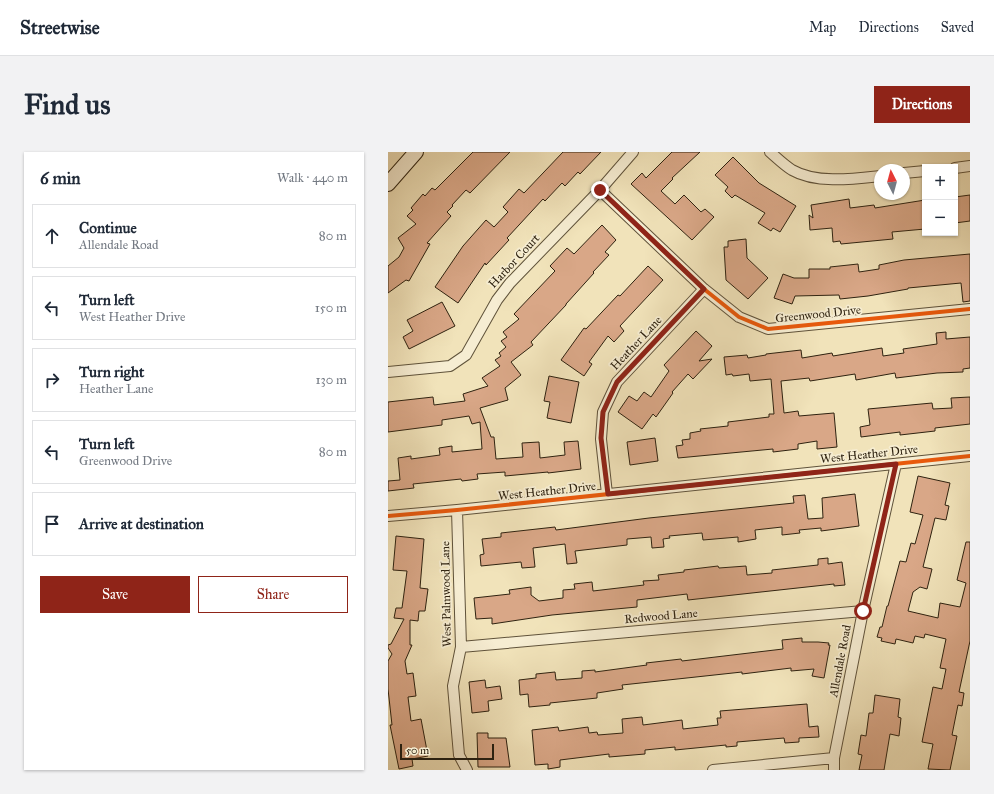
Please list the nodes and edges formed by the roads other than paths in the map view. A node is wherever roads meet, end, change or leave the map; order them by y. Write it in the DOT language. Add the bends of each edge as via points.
graph roads {
  1 [pos="416,152"];
  2 [pos="633,152"];
  3 [pos="770,152"];
  4 [pos="970,166"];
  5 [pos="958,168"];
  6 [pos="922,171"];
  7 [pos="910,172"];
  8 [pos="874,177"];
  9 [pos="388,184"];
  10 [pos="600,190"];
  11 [pos="704,289"];
  12 [pos="970,309"];
  13 [pos="388,372"];
  14 [pos="970,456"];
  15 [pos="896,464"];
  16 [pos="608,494"];
  17 [pos="456,510"];
  18 [pos="388,516"];
  19 [pos="863,611"];
  20 [pos="461,648"];
  21 [pos="834,758"];
  22 [pos="467,770"];
  23 [pos="713,770"];
  24 [pos="834,770"];
  1 -- 9 [label="street"];
  2 -- 10 [label="street, Harbor Court"];
  3 -- 8 [label="street" via="792,170 817,179 847,180"];
  4 -- 5 [label="street"];
  6 -- 7 [label="street"];
  10 -- 11 [label="street, Greenwood Drive"];
  10 -- 13 [label="street, Harbor Court" via="510,283 497,300 466,355 450,366"];
  11 -- 12 [label="street, Greenwood Drive" via="739,317 768,329"];
  11 -- 16 [label="street, Heather Lane" via="617,382 603,412 601,438"];
  14 -- 15 [label="street, West Heather Drive"];
  15 -- 16 [label="street, West Heather Drive"];
  15 -- 19 [label="street, Allendale Road"];
  16 -- 17 [label="street, West Heather Drive"];
  17 -- 18 [label="street, West Heather Drive"];
  17 -- 20 [label="street, West Palmwood Lane"];
  19 -- 20 [label="street, Redwood Lane"];
  19 -- 21 [label="street, Allendale Road"];
  20 -- 22 [label="street, West Palmwood Lane" via="453,686 459,755"];
  21 -- 23 [label="street"];
  21 -- 24 [label="street, Allendale Road"];
}
